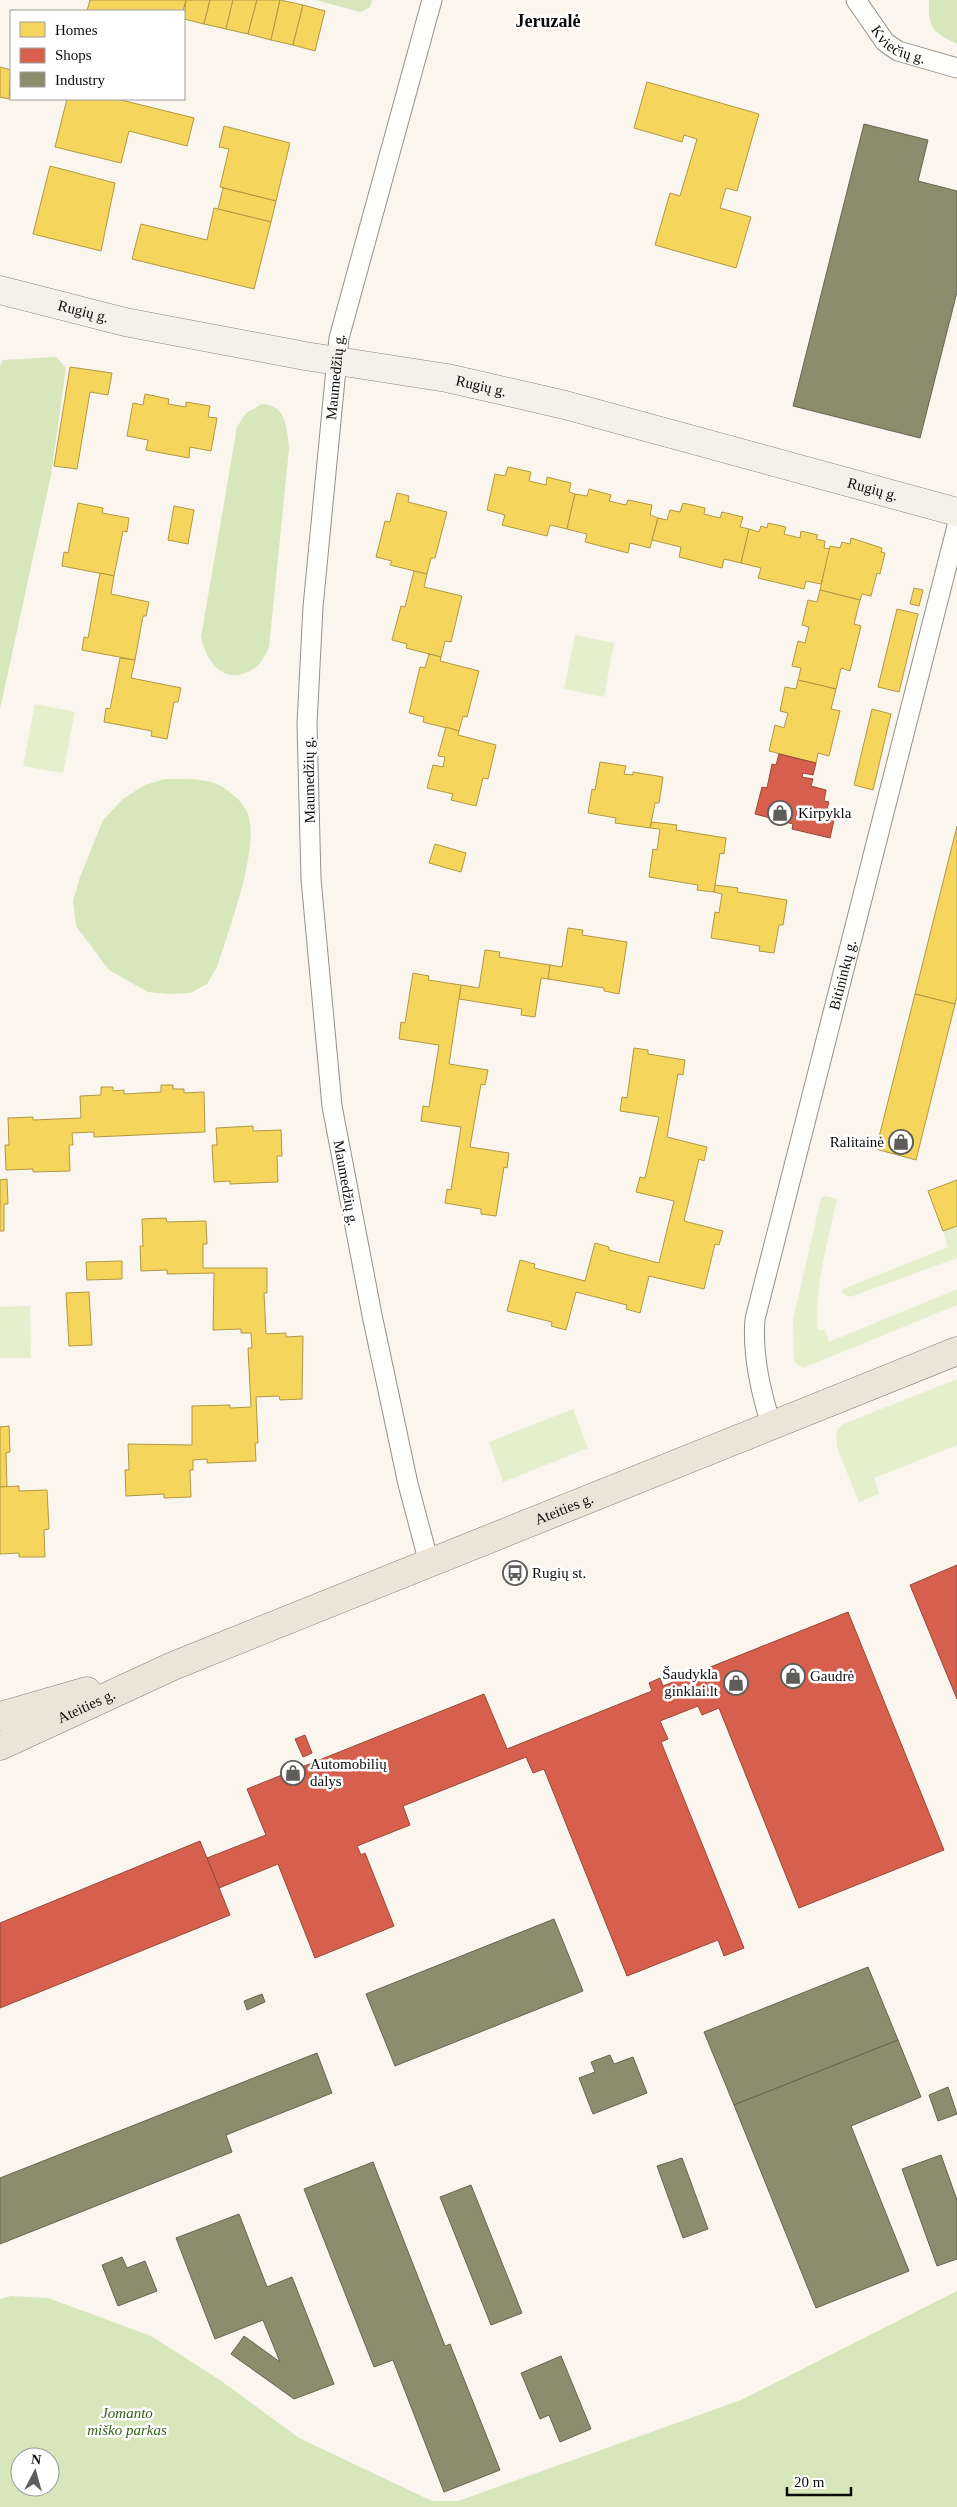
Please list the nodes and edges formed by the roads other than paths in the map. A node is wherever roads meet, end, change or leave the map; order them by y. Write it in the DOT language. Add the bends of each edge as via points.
graph roads {
  1 [pos="432,0"];
  2 [pos="856,0"];
  3 [pos="957,68"];
  4 [pos="0,290"];
  5 [pos="336,361"];
  6 [pos="957,512"];
  7 [pos="957,526"];
  8 [pos="957,1350"];
  9 [pos="771,1424"];
  10 [pos="429,1563"];
  11 [pos="173,1666"];
  12 [pos="0,1716"];
  13 [pos="0,1746"];
  1 -- 5 [label="street, Maumedžių g." via="344,318"];
  2 -- 3 [label="street, Kviečių g." via="885,42 898,51"];
  4 -- 5 [label="street, Rugių g." via="125,322"];
  5 -- 6 [label="street, Rugių g." via="447,378 566,405"];
  5 -- 10 [label="street, Maumedžių g." via="312,616 307,724 310,879 332,1106 380,1354"];
  7 -- 9 [label="street, Bitininkų g." via="755,1319 760,1390"];
  8 -- 9 [label="main road, Ateities g."];
  9 -- 10 [label="main road, Ateities g."];
  10 -- 11 [label="main road, Ateities g."];
  11 -- 12 [label="main road, Ateities g."];
  11 -- 13 [label="main road, Ateities g."];
}
